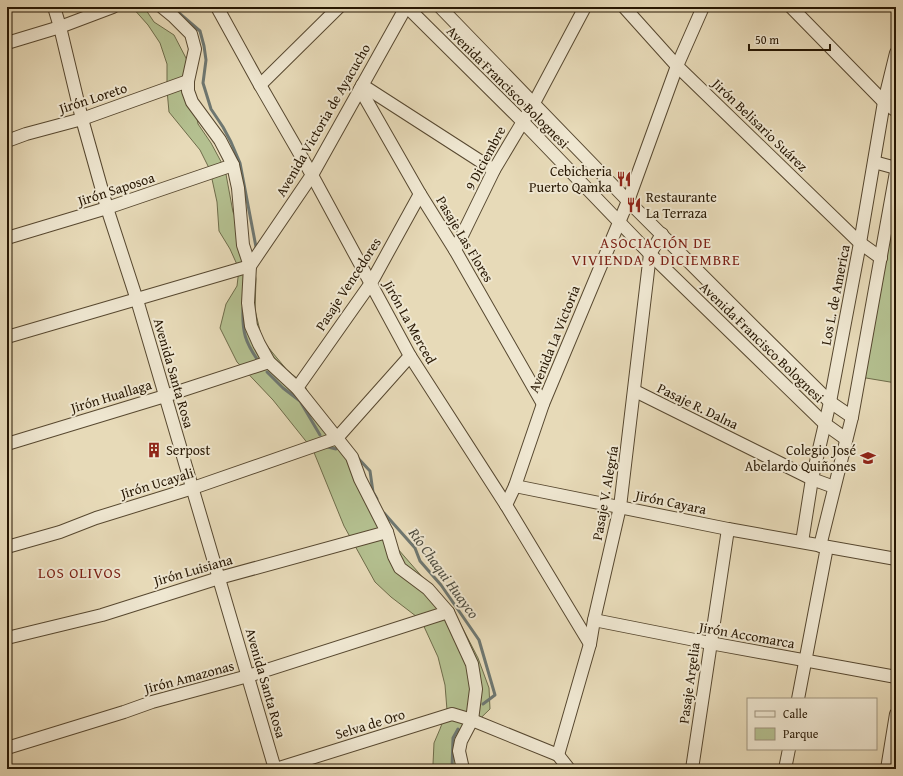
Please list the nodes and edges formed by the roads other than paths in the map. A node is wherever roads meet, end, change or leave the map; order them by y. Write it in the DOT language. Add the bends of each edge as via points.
graph roads {
  1 [pos="54,7"];
  2 [pos="113,7"];
  3 [pos="162,7"];
  4 [pos="217,7"];
  5 [pos="339,7"];
  6 [pos="407,7"];
  7 [pos="440,7"];
  8 [pos="585,7"];
  9 [pos="624,7"];
  10 [pos="703,7"];
  11 [pos="791,7"];
  12 [pos="60,27"];
  13 [pos="7,43"];
  14 [pos="896,53"];
  15 [pos="678,66"];
  16 [pos="188,81"];
  17 [pos="260,85"];
  18 [pos="361,87"];
  19 [pos="884,102"];
  20 [pos="534,103"];
  21 [pos="896,111"];
  22 [pos="82,119"];
  23 [pos="522,121"];
  24 [pos="7,141"];
  25 [pos="874,162"];
  26 [pos="233,165"];
  27 [pos="896,168"];
  28 [pos="494,170"];
  29 [pos="896,172"];
  30 [pos="312,175"];
  31 [pos="420,194"];
  32 [pos="628,201"];
  33 [pos="107,208"];
  34 [pos="619,222"];
  35 [pos="662,234"];
  36 [pos="7,238"];
  37 [pos="860,243"];
  38 [pos="455,250"];
  39 [pos="650,254"];
  40 [pos="880,258"];
  41 [pos="250,266"];
  42 [pos="371,283"];
  43 [pos="137,300"];
  44 [pos="751,324"];
  45 [pos="7,337"];
  46 [pos="740,340"];
  47 [pos="410,356"];
  48 [pos="269,362"];
  49 [pos="297,388"];
  50 [pos="635,392"];
  51 [pos="164,396"];
  52 [pos="830,402"];
  53 [pos="543,404"];
  54 [pos="852,417"];
  55 [pos="825,424"];
  56 [pos="337,438"];
  57 [pos="846,439"];
  58 [pos="7,444"];
  59 [pos="812,479"];
  60 [pos="515,486"];
  61 [pos="834,487"];
  62 [pos="193,488"];
  63 [pos="506,505"];
  64 [pos="620,507"];
  65 [pos="728,530"];
  66 [pos="387,532"];
  67 [pos="802,542"];
  68 [pos="7,547"];
  69 [pos="824,547"];
  70 [pos="896,559"];
  71 [pos="219,578"];
  72 [pos="448,612"];
  73 [pos="594,620"];
  74 [pos="7,638"];
  75 [pos="590,644"];
  76 [pos="710,644"];
  77 [pos="806,661"];
  78 [pos="248,676"];
  79 [pos="896,677"];
  80 [pos="798,698"];
  81 [pos="896,714"];
  82 [pos="472,720"];
  83 [pos="7,748"];
  84 [pos="789,750"];
  85 [pos="558,755"];
  86 [pos="276,769"];
  87 [pos="463,769"];
  88 [pos="569,769"];
  89 [pos="692,769"];
  90 [pos="785,769"];
  91 [pos="887,769"];
  1 -- 12 [label="street, Avenida Santa Rosa"];
  2 -- 12 [label="street"];
  3 -- 16 [label="street" via="191,34 195,49"];
  4 -- 17 [label="street, Jirón La Merced"];
  5 -- 17 [label="street"];
  6 -- 18 [label="street, Avenida Victoria de Ayacucho"];
  6 -- 23 [label="street, Avenida Francisco Bolognesi"];
  7 -- 20 [label="street, Avenida Francisco Bolognesi"];
  8 -- 20 [label="street, 9 Diciembre"];
  9 -- 15 [label="street, Jirón Belisario Suárez"];
  10 -- 15 [label="street, Avenida La Victoria"];
  11 -- 19 [label="street"];
  12 -- 13 [label="street"];
  12 -- 22 [label="street, Avenida Santa Rosa"];
  14 -- 19 [label="street, Los L. de America"];
  15 -- 32 [label="street, Avenida La Victoria"];
  15 -- 37 [label="street, Jirón Belisario Suárez"];
  16 -- 22 [label="street, Jirón Loreto"];
  16 -- 26 [label="street" via="192,102 220,140"];
  17 -- 30 [label="street, Jirón La Merced"];
  18 -- 28 [label="street"];
  18 -- 30 [label="street, Avenida Victoria de Ayacucho"];
  18 -- 31 [label="street, Pasaje Las Flores"];
  19 -- 21 [label="street"];
  19 -- 25 [label="street, Los L. de America"];
  20 -- 23 [label="street, 9 Diciembre"];
  20 -- 32 [label="street, Avenida Francisco Bolognesi"];
  22 -- 24 [label="street, Jirón Loreto"];
  22 -- 33 [label="street, Avenida Santa Rosa"];
  23 -- 28 [label="street, 9 Diciembre"];
  23 -- 34 [label="street, Avenida Francisco Bolognesi"];
  25 -- 27 [label="street"];
  25 -- 37 [label="street, Los L. de America"];
  26 -- 33 [label="street, Jirón Saposoa"];
  26 -- 41 [label="street" via="244,245"];
  28 -- 38 [label="street, 9 Diciembre"];
  29 -- 40 [label="street"];
  30 -- 41 [label="street, Avenida Victoria de Ayacucho"];
  30 -- 42 [label="street, Jirón La Merced"];
  31 -- 38 [label="street, Pasaje Las Flores"];
  31 -- 42 [label="street, Pasaje Vencedores"];
  32 -- 34 [label="street, Avenida La Victoria"];
  32 -- 35 [label="street, Avenida Francisco Bolognesi"];
  33 -- 36 [label="street, Jirón Saposoa"];
  33 -- 43 [label="street, Avenida Santa Rosa"];
  34 -- 39 [label="street, Avenida Francisco Bolognesi"];
  34 -- 53 [label="street, Avenida La Victoria"];
  35 -- 39 [label="street, Pasaje V. Alegría"];
  35 -- 44 [label="street, Avenida Francisco Bolognesi"];
  37 -- 40 [label="street, Jirón Belisario Suárez"];
  37 -- 52 [label="street, Los L. de America"];
  38 -- 53 [label="street, Pasaje Las Flores"];
  39 -- 46 [label="street, Avenida Francisco Bolognesi"];
  39 -- 50 [label="street, Pasaje V. Alegría"];
  40 -- 54 [label="street"];
  41 -- 43 [label="street"];
  41 -- 48 [label="street" via="248,303 251,326"];
  42 -- 47 [label="street, Jirón La Merced"];
  42 -- 49 [label="street, Pasaje Vencedores"];
  43 -- 45 [label="street"];
  43 -- 51 [label="street, Avenida Santa Rosa"];
  44 -- 46 [label="street"];
  44 -- 52 [label="street, Avenida Francisco Bolognesi"];
  46 -- 55 [label="street, Avenida Francisco Bolognesi"];
  47 -- 56 [label="street"];
  47 -- 63 [label="street, Jirón La Merced"];
  48 -- 49 [label="street"];
  48 -- 51 [label="street, Jirón Huallaga"];
  49 -- 56 [label="street"];
  50 -- 59 [label="street, Pasaje R. Dalna"];
  50 -- 64 [label="street, Pasaje V. Alegría"];
  51 -- 58 [label="street, Jirón Huallaga"];
  51 -- 62 [label="street, Avenida Santa Rosa"];
  52 -- 54 [label="street, Avenida Francisco Bolognesi"];
  52 -- 55 [label="street, Los L. de America"];
  53 -- 60 [label="street, Avenida La Victoria"];
  54 -- 57 [label="street"];
  55 -- 57 [label="street, Avenida Francisco Bolognesi"];
  55 -- 59 [label="street, Los L. de America"];
  56 -- 62 [label="street, Jirón Ucayali"];
  56 -- 66 [label="street" via="352,457 360,479"];
  57 -- 61 [label="street"];
  59 -- 61 [label="street, Pasaje R. Dalna"];
  59 -- 67 [label="street, Los L. de America"];
  60 -- 63 [label="street, Avenida La Victoria"];
  60 -- 64 [label="street, Jirón Cayara"];
  61 -- 69 [label="street"];
  62 -- 68 [label="street, Jirón Ucayali"];
  62 -- 71 [label="street, Avenida Santa Rosa"];
  63 -- 75 [label="street, Jirón La Merced"];
  64 -- 65 [label="street, Jirón Cayara"];
  64 -- 73 [label="street, Pasaje V. Alegría"];
  65 -- 67 [label="street, Jirón Cayara"];
  65 -- 76 [label="street, Pasaje Argelia"];
  66 -- 71 [label="street, Jirón Luisiana"];
  66 -- 72 [label="street" via="400,568 428,589"];
  67 -- 69 [label="street, Jirón Cayara"];
  69 -- 70 [label="street, Jirón Cayara"];
  69 -- 77 [label="street"];
  71 -- 74 [label="street, Jirón Luisiana" via="102,615"];
  71 -- 78 [label="street, Avenida Santa Rosa"];
  72 -- 78 [label="street, Jirón Amazonas"];
  72 -- 82 [label="street" via="472,664 476,689"];
  73 -- 75 [label="street, Pasaje V. Alegría"];
  73 -- 76 [label="street, Jirón Accomarca"];
  75 -- 85 [label="street, Pasaje V. Alegría"];
  76 -- 77 [label="street, Jirón Accomarca"];
  76 -- 89 [label="street, Pasaje Argelia"];
  77 -- 79 [label="street, Jirón Accomarca"];
  77 -- 80 [label="street"];
  78 -- 83 [label="street, Jirón Amazonas" via="152,702"];
  78 -- 86 [label="street, Avenida Santa Rosa"];
  81 -- 91 [label="street"];
  82 -- 85 [label="street, Selva de Oro"];
  82 -- 86 [label="street, Selva de Oro" via="452,714"];
  82 -- 87 [label="street" via="461,741 459,751"];
  84 -- 90 [label="street"];
  85 -- 88 [label="street"];
}
